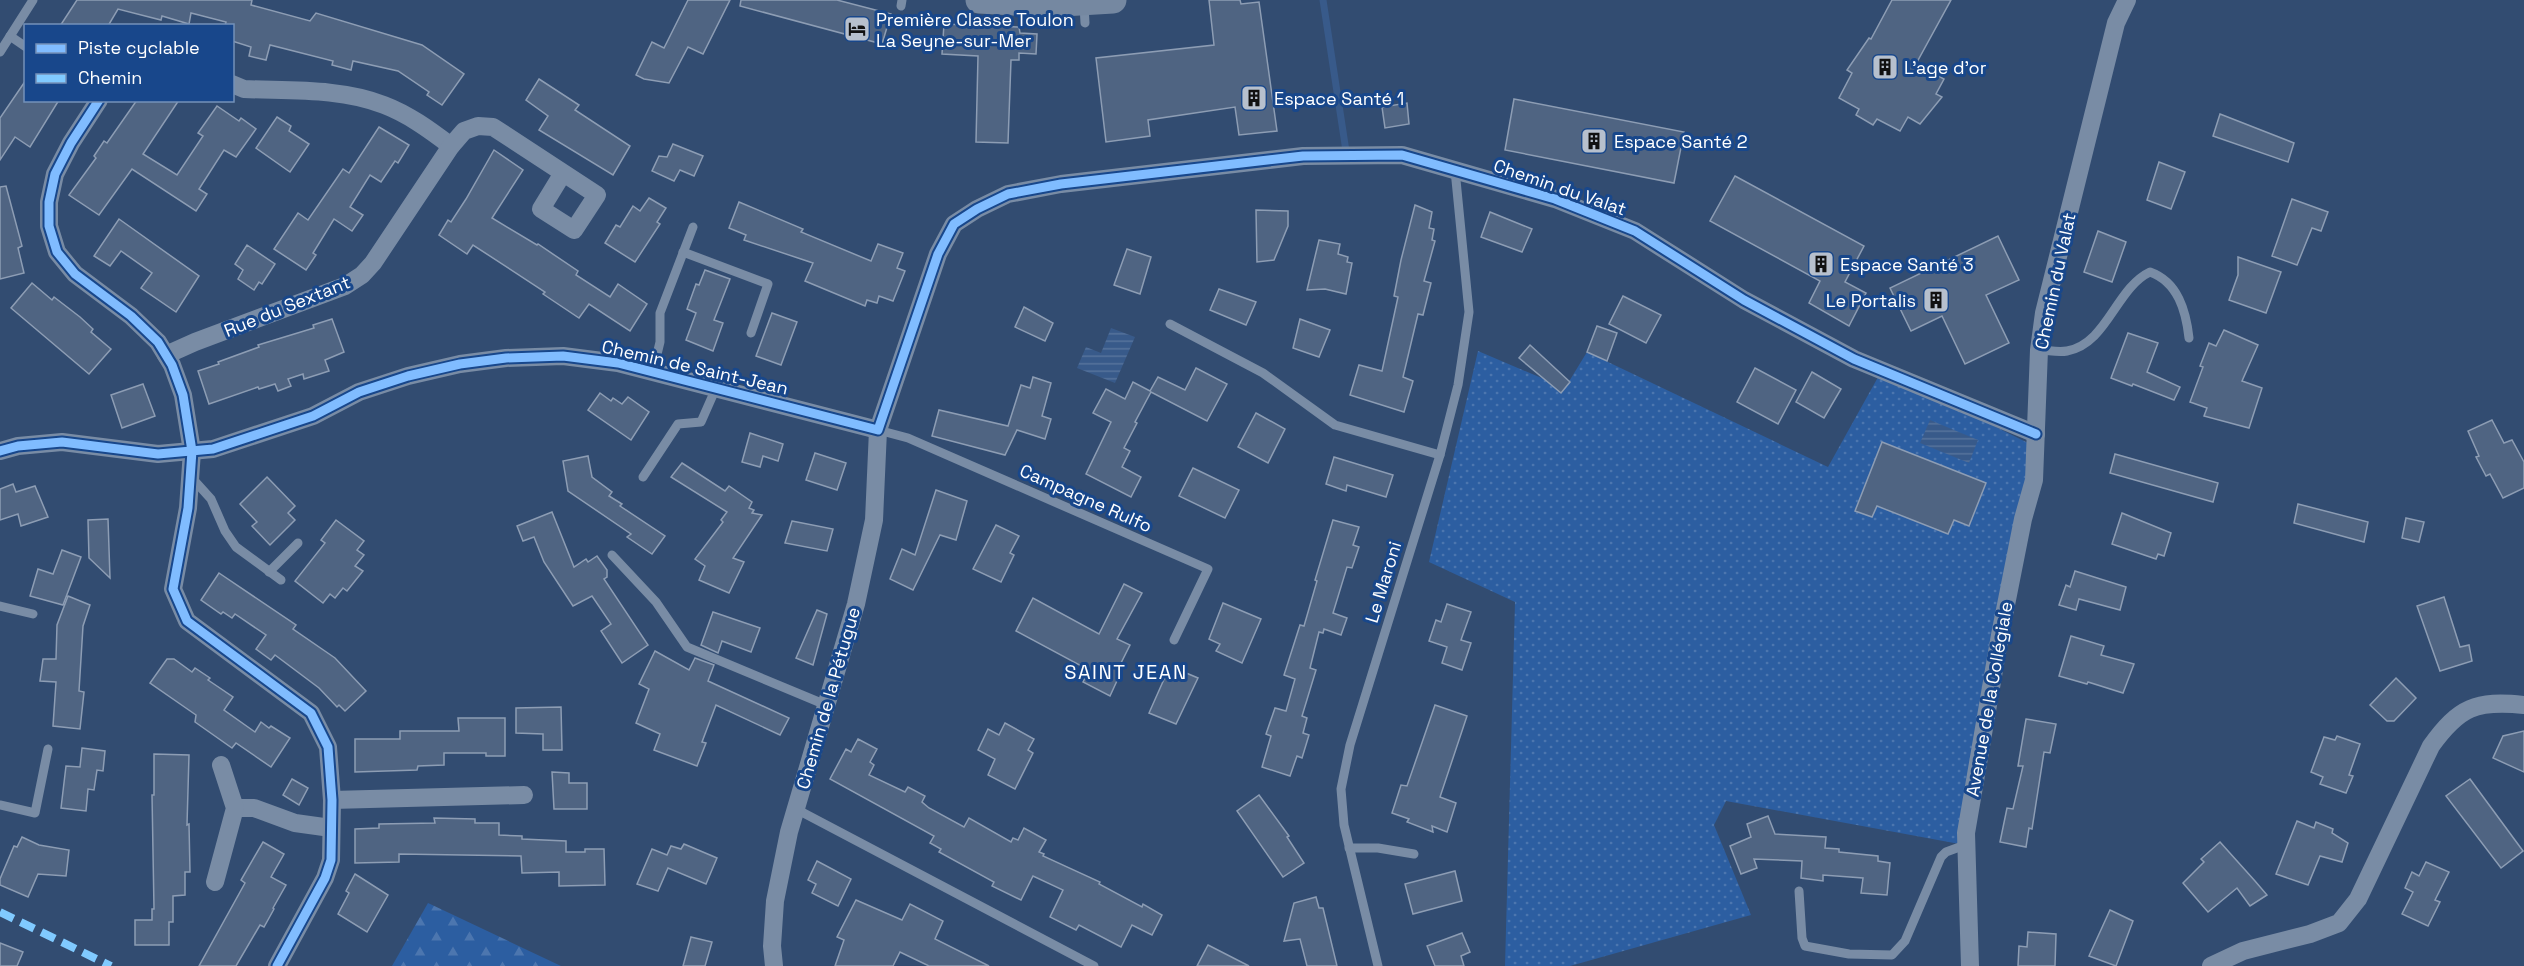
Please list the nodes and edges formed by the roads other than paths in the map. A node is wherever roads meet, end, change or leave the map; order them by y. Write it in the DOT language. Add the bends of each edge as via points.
graph roads {
  1 [pos="33,0"];
  2 [pos="979,0"];
  3 [pos="2127,0"];
  4 [pos="1098,5"];
  5 [pos="10,36"];
  6 [pos="24,45"];
  7 [pos="0,52"];
  8 [pos="234,85"];
  9 [pos="98,102"];
  10 [pos="451,146"];
  11 [pos="1455,170"];
  12 [pos="563,173"];
  13 [pos="693,227"];
  14 [pos="683,252"];
  15 [pos="1170,324"];
  16 [pos="751,333"];
  17 [pos="2189,338"];
  18 [pos="2039,350"];
  19 [pos="166,355"];
  20 [pos="653,371"];
  21 [pos="716,387"];
  22 [pos="878,430"];
  23 [pos="2037,434"];
  24 [pos="0,451"];
  25 [pos="192,451"];
  26 [pos="1440,455"];
  27 [pos="190,476"];
  28 [pos="643,477"];
  29 [pos="298,543"];
  30 [pos="612,555"];
  31 [pos="269,572"];
  32 [pos="281,580"];
  33 [pos="0,606"];
  34 [pos="33,614"];
  35 [pos="1174,640"];
  36 [pos="826,705"];
  37 [pos="2524,705"];
  38 [pos="48,749"];
  39 [pos="221,765"];
  40 [pos="524,795"];
  41 [pos="332,800"];
  42 [pos="0,805"];
  43 [pos="235,808"];
  44 [pos="795,809"];
  45 [pos="331,828"];
  46 [pos="1965,845"];
  47 [pos="1350,848"];
  48 [pos="1414,854"];
  49 [pos="214,882"];
  50 [pos="1799,891"];
  51 [pos="277,966"];
  52 [pos="774,966"];
  53 [pos="1094,966"];
  54 [pos="1378,966"];
  55 [pos="1970,966"];
  56 [pos="2211,966"];
  1 -- 5 [label="lane"];
  2 -- 4 [label="street" via="1046,8"];
  3 -- 18 [label="street, Chemin du Valat" via="2116,23 2044,313"];
  5 -- 6 [label="lane"];
  5 -- 7 [label="lane"];
  8 -- 10 [label="street" via="244,89 337,94 382,104 411,118"];
  9 -- 19 [label="street" via="55,174 49,226 57,252 75,274 131,316 159,342"];
  10 -- 12 [label="street, Rue du Sextant" via="464,131 478,126 493,127"];
  10 -- 19 [label="street, Rue du Sextant" via="362,275 345,286"];
  11 -- 22 [label="street, Chemin du Valat" via="1402,155 1303,156 1061,184 1008,194 954,224 938,254"];
  11 -- 23 [label="street, Chemin du Valat" via="1555,199 1635,231 1744,300 1854,359"];
  11 -- 26 [label="lane, Le Maroni" via="1468,312 1458,385"];
  13 -- 14 [label="lane"];
  14 -- 16 [label="lane" via="768,284"];
  14 -- 20 [label="lane" via="660,313 660,342"];
  15 -- 26 [label="lane" via="1263,373 1335,425"];
  17 -- 18 [label="lane" via="2186,311 2160,275 2150,272 2139,277 2081,347 2065,352"];
  18 -- 23 [label="street, Chemin du Valat"];
  19 -- 25 [label="street" via="183,395"];
  20 -- 21 [label="street, Chemin de Saint-Jean"];
  20 -- 25 [label="street, Chemin de Saint-Jean" via="563,356 460,364 408,376 359,392 313,416 213,449"];
  21 -- 22 [label="street, Chemin de Saint-Jean"];
  21 -- 28 [label="lane" via="700,422 678,424"];
  22 -- 35 [label="lane, Campagne Rulfo" via="908,438 1208,569"];
  22 -- 36 [label="street, Chemin de la Pétugue" via="874,520 856,604"];
  23 -- 46 [label="street, Avenue de la Collégiale" via="2034,480 2000,635"];
  24 -- 25 [label="street, Chemin de Saint-Jean" via="62,442 158,454"];
  25 -- 27 [label="street"];
  26 -- 47 [label="lane, Le Maroni" via="1350,745 1341,789"];
  27 -- 31 [label="lane" via="211,499 236,547"];
  27 -- 41 [label="street" via="173,589 187,621 311,713 328,747"];
  29 -- 31 [label="lane"];
  30 -- 36 [label="lane" via="656,602 687,647"];
  31 -- 32 [label="lane"];
  33 -- 34 [label="lane"];
  36 -- 44 [label="street, Chemin de la Pétugue"];
  37 -- 56 [label="street" via="2483,704 2468,708 2446,725 2431,746 2358,899 2338,923 2243,951"];
  38 -- 42 [label="lane" via="35,813"];
  39 -- 43 [label="street"];
  40 -- 41 [label="street"];
  41 -- 45 [label="street"];
  43 -- 45 [label="street" via="254,808 295,824"];
  43 -- 49 [label="street"];
  44 -- 52 [label="street, Chemin de la Pétugue" via="775,901"];
  44 -- 53 [label="lane"];
  45 -- 51 [label="street" via="331,860 326,879"];
  46 -- 50 [label="lane" via="1946,852 1935,866 1905,941 1892,955 1849,954 1805,946"];
  46 -- 55 [label="street, Avenue de la Collégiale"];
  47 -- 48 [label="lane"];
  47 -- 54 [label="lane, Le Maroni"];
}
